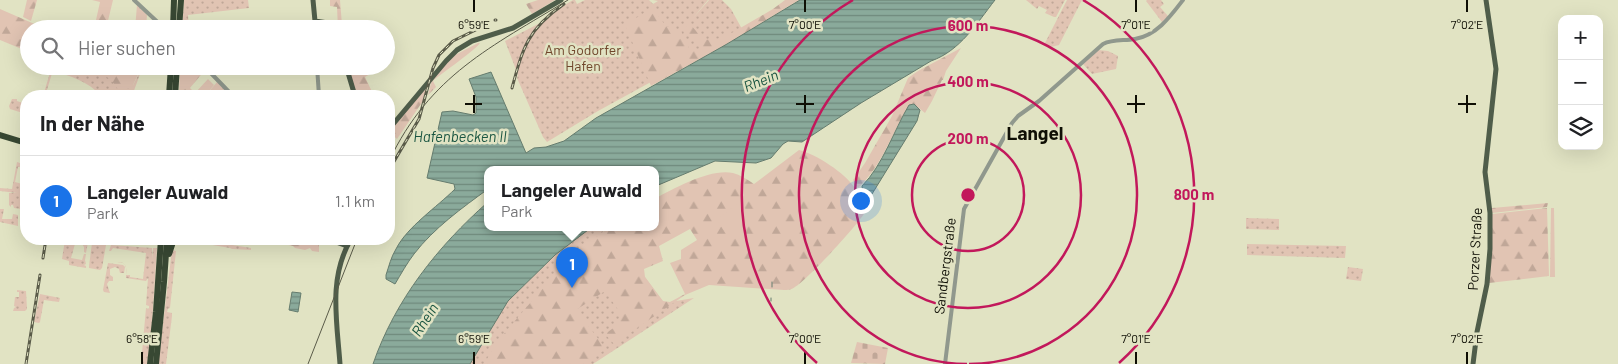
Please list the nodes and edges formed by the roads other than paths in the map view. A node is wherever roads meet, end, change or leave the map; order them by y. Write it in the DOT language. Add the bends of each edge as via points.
graph roads {
  1 [pos="134,0"];
  2 [pos="174,0"];
  3 [pos="180,0"];
  4 [pos="313,0"];
  5 [pos="561,0"];
  6 [pos="1183,0"];
  7 [pos="1486,0"];
  8 [pos="155,20"];
  9 [pos="173,20"];
  10 [pos="179,20"];
  11 [pos="315,20"];
  12 [pos="170,75"];
  13 [pos="176,75"];
  14 [pos="213,75"];
  15 [pos="318,75"];
  16 [pos="349,75"];
  17 [pos="169,90"];
  18 [pos="175,90"];
  19 [pos="227,90"];
  20 [pos="319,90"];
  21 [pos="353,90"];
  22 [pos="395,121"];
  23 [pos="0,134"];
  24 [pos="20,140"];
  25 [pos="340,245"];
  26 [pos="163,246"];
  27 [pos="344,246"];
  28 [pos="150,364"];
  29 [pos="156,364"];
  30 [pos="341,364"];
  31 [pos="945,364"];
  32 [pos="1473,364"];
  1 -- 8 [label="street"];
  2 -- 9 [label="highway"];
  3 -- 10 [label="highway"];
  4 -- 11 [label="main road"];
  5 -- 22 [label="main road" via="513,28 472,41 457,50"];
  6 -- 31 [label="street, Sandbergstraße" via="1153,32 1135,39 1110,41 1099,48 1012,123 964,209"];
  7 -- 32 [label="main road, Porzer Straße" via="1496,69 1485,172 1490,249"];
  12 -- 17 [label="highway"];
  13 -- 18 [label="highway"];
  14 -- 19 [label="street"];
  15 -- 20 [label="street"];
  16 -- 21 [label="main road"];
  23 -- 24 [label="highway"];
  25 -- 27 [label="main road"];
  26 -- 28 [label="highway"];
  26 -- 29 [label="highway" via="164,282"];
  27 -- 30 [label="main road" via="336,289"];
}
